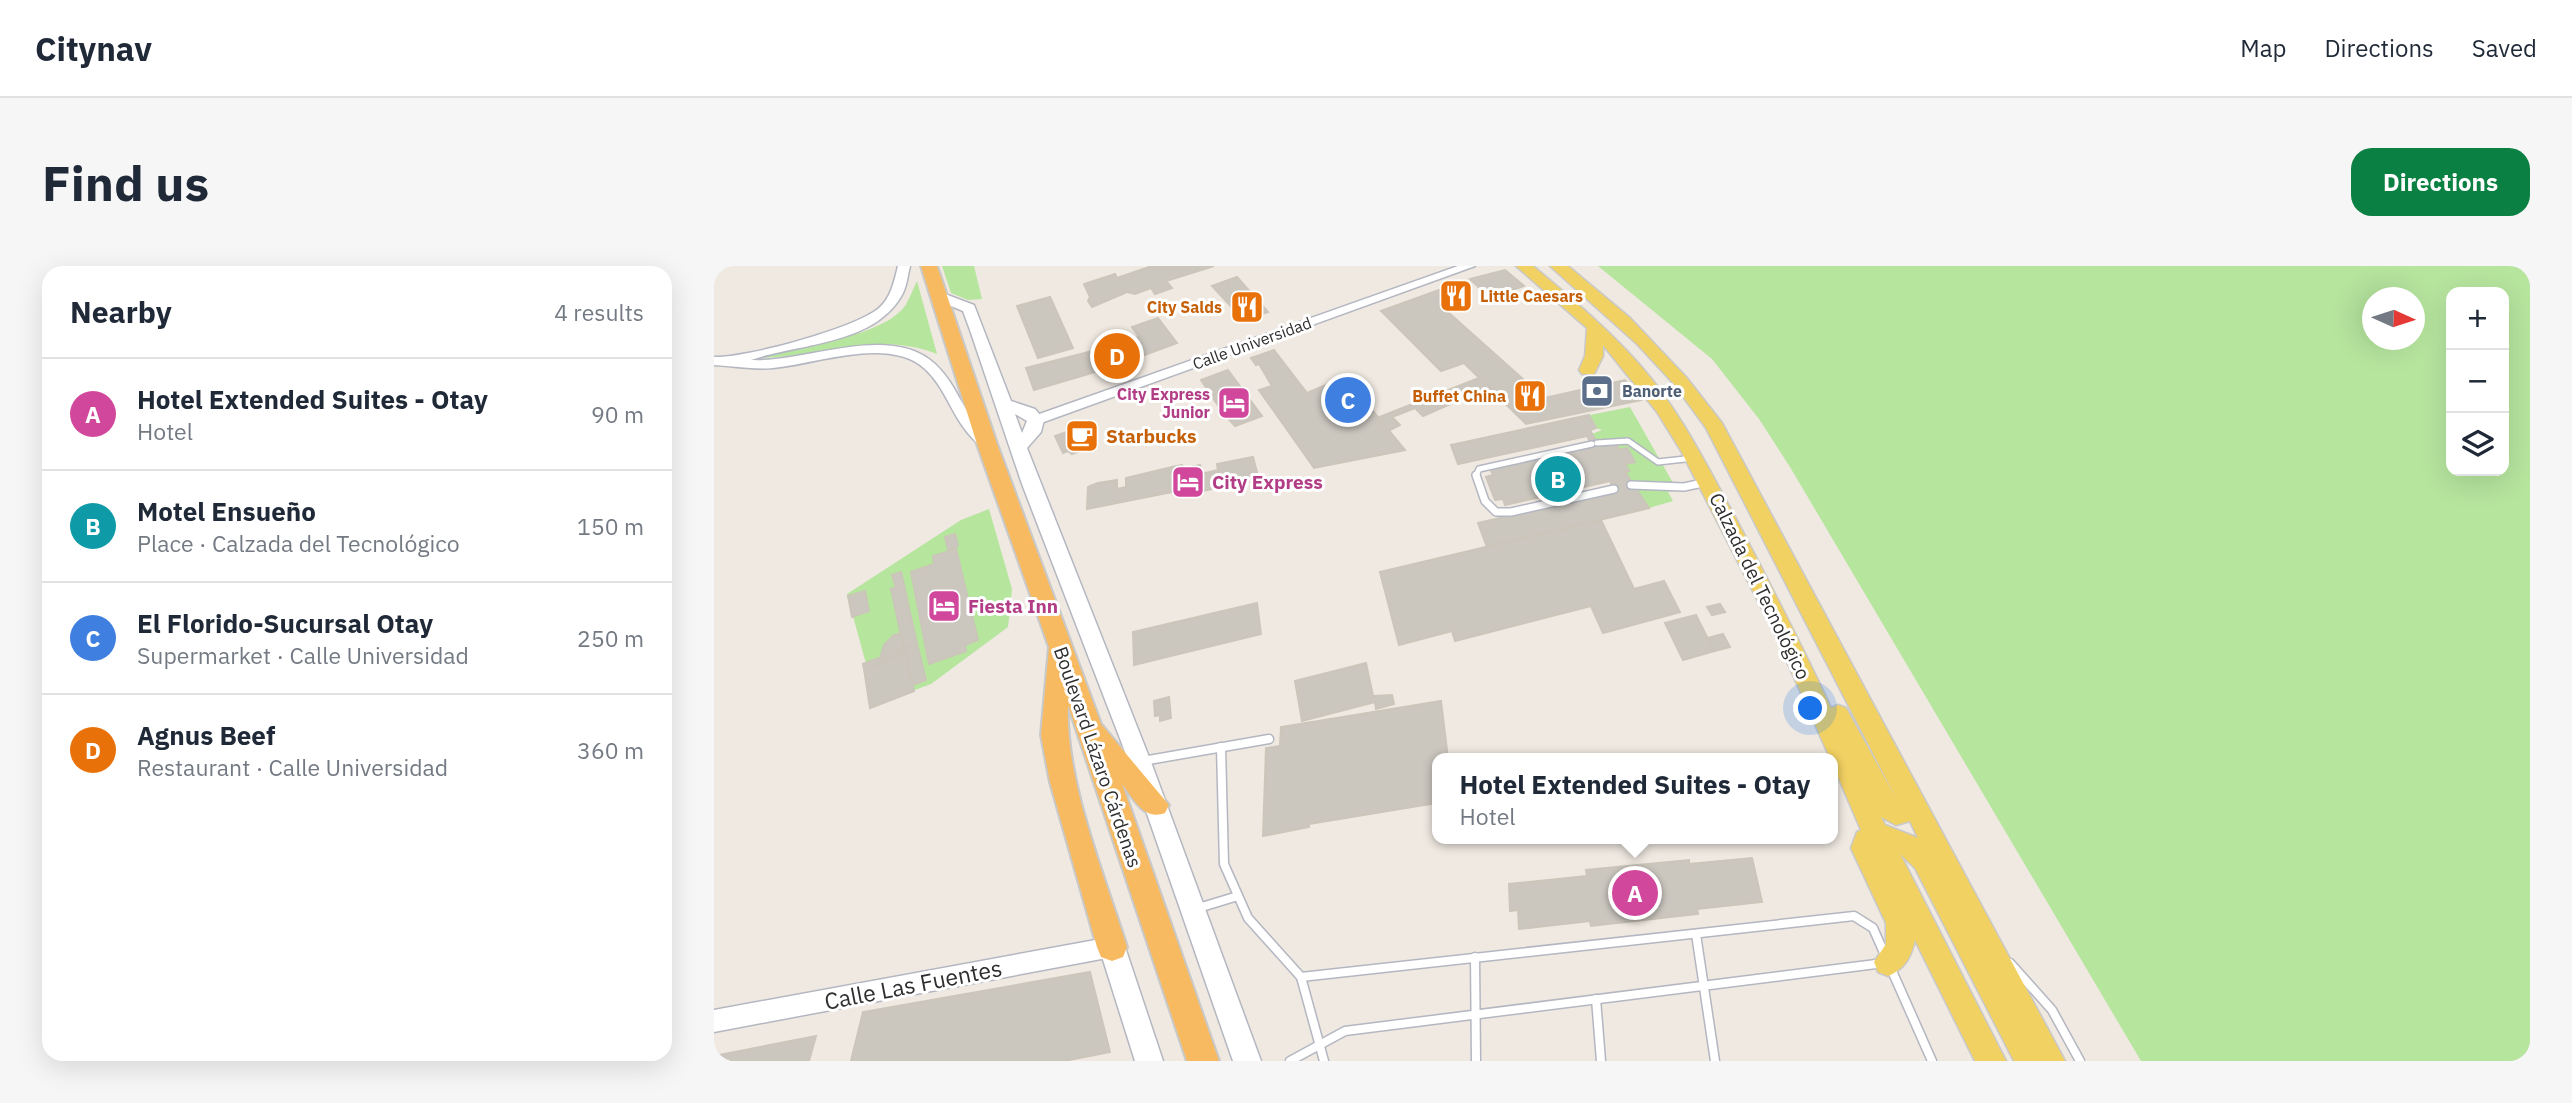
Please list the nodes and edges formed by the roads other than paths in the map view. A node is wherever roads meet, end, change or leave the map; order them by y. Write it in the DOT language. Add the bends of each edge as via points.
graph roads {
  1 [pos="904,266"];
  2 [pos="929,266"];
  3 [pos="1469,266"];
  4 [pos="1558,266"];
  5 [pos="1528,270"];
  6 [pos="937,295"];
  7 [pos="1619,315"];
  8 [pos="1595,327"];
  9 [pos="714,361"];
  10 [pos="734,362"];
  11 [pos="1587,370"];
  12 [pos="714,371"];
  13 [pos="1002,404"];
  14 [pos="1036,420"];
  15 [pos="987,444"];
  16 [pos="1018,448"];
  17 [pos="1690,451"];
  18 [pos="1708,482"];
  19 [pos="1632,485"];
  20 [pos="1614,489"];
  21 [pos="1784,630"];
  22 [pos="1060,648"];
  23 [pos="1085,722"];
  24 [pos="1269,739"];
  25 [pos="1221,747"];
  26 [pos="1140,762"];
  27 [pos="1910,797"];
  28 [pos="1156,804"];
  29 [pos="1877,836"];
  30 [pos="1238,895"];
  31 [pos="1193,909"];
  32 [pos="1983,933"];
  33 [pos="1696,934"];
  34 [pos="1112,947"];
  35 [pos="1475,957"];
  36 [pos="1888,962"];
  37 [pos="1301,976"];
  38 [pos="1704,986"];
  39 [pos="1596,999"];
  40 [pos="1475,1014"];
  41 [pos="714,1021"];
  42 [pos="1320,1045"];
  43 [pos="1149,1061"];
  44 [pos="1203,1061"];
  45 [pos="1247,1061"];
  46 [pos="1290,1061"];
  47 [pos="1324,1061"];
  48 [pos="1476,1061"];
  49 [pos="1601,1061"];
  50 [pos="1715,1061"];
  51 [pos="1932,1061"];
  52 [pos="1991,1061"];
  53 [pos="2030,1061"];
  54 [pos="2050,1061"];
  55 [pos="2080,1061"];
  1 -- 10 [label="street" via="898,296 872,320 845,332 769,348"];
  2 -- 6 [label="highway, Boulevard Lázaro Cárdenas"];
  3 -- 14 [label="street, Calle Universidad"];
  4 -- 7 [label="main road, Calzada del Tecnológico"];
  5 -- 7 [label="main road" via="1545,268 1588,302"];
  5 -- 8 [label="main road, Calzada del Tecnológico"];
  6 -- 13 [label="main road, Boulevard Lázaro Cárdenas" via="969,308"];
  6 -- 15 [label="highway, Boulevard Lázaro Cárdenas"];
  7 -- 27 [label="main road, Calzada del Tecnológico" via="1668,364 1715,427"];
  8 -- 11 [label="main road" via="1594,356"];
  8 -- 17 [label="main road, Calzada del Tecnológico" via="1665,410"];
  9 -- 10 [label="street"];
  10 -- 12 [label="street"];
  10 -- 15 [label="street" via="772,364 866,350 908,355 930,366 960,420"];
  13 -- 14 [label="main road"];
  13 -- 16 [label="main road, Boulevard Lázaro Cárdenas"];
  14 -- 16 [label="main road"];
  15 -- 22 [label="highway, Boulevard Lázaro Cárdenas"];
  16 -- 26 [label="main road, Boulevard Lázaro Cárdenas"];
  17 -- 18 [label="main road, Calzada del Tecnológico"];
  17 -- 20 [label="lane" via="1685,459 1659,463 1647,459 1628,441 1594,443 1479,469 1476,475 1485,501 1496,512"];
  18 -- 19 [label="lane" via="1684,487"];
  18 -- 21 [label="main road, Calzada del Tecnológico"];
  21 -- 27 [label="main road" via="1812,670 1887,807 1896,814 1909,811"];
  21 -- 29 [label="main road, Calzada del Tecnológico"];
  22 -- 23 [label="highway, Boulevard Lázaro Cárdenas"];
  22 -- 34 [label="highway" via="1054,735 1063,782"];
  23 -- 28 [label="highway"];
  23 -- 44 [label="highway, Boulevard Lázaro Cárdenas"];
  24 -- 25 [label="lane"];
  25 -- 26 [label="lane"];
  25 -- 30 [label="lane" via="1224,864"];
  26 -- 28 [label="main road, Boulevard Lázaro Cárdenas"];
  27 -- 32 [label="main road, Calzada del Tecnológico"];
  28 -- 31 [label="main road, Boulevard Lázaro Cárdenas"];
  29 -- 36 [label="main road" via="1866,840 1864,848 1901,924 1903,941 1899,954"];
  29 -- 52 [label="main road, Calzada del Tecnológico"];
  29 -- 53 [label="main road" via="1897,837 1924,860"];
  30 -- 31 [label="lane"];
  30 -- 37 [label="lane" via="1259,933"];
  31 -- 45 [label="main road, Boulevard Lázaro Cárdenas"];
  32 -- 54 [label="main road, Calzada del Tecnológico"];
  32 -- 55 [label="lane, Calzada del Tecnológico" via="2052,1010"];
  33 -- 35 [label="lane"];
  33 -- 36 [label="lane" via="1854,916 1872,928"];
  33 -- 38 [label="lane"];
  34 -- 41 [label="street, Calle Las Fuentes"];
  34 -- 43 [label="main road"];
  35 -- 37 [label="lane"];
  35 -- 40 [label="lane"];
  36 -- 38 [label="lane"];
  36 -- 51 [label="lane"];
  37 -- 42 [label="lane"];
  38 -- 39 [label="lane"];
  38 -- 50 [label="lane"];
  39 -- 40 [label="lane"];
  39 -- 49 [label="lane"];
  40 -- 42 [label="lane" via="1345,1031"];
  40 -- 48 [label="lane"];
  42 -- 46 [label="lane"];
  42 -- 47 [label="lane"];
}
